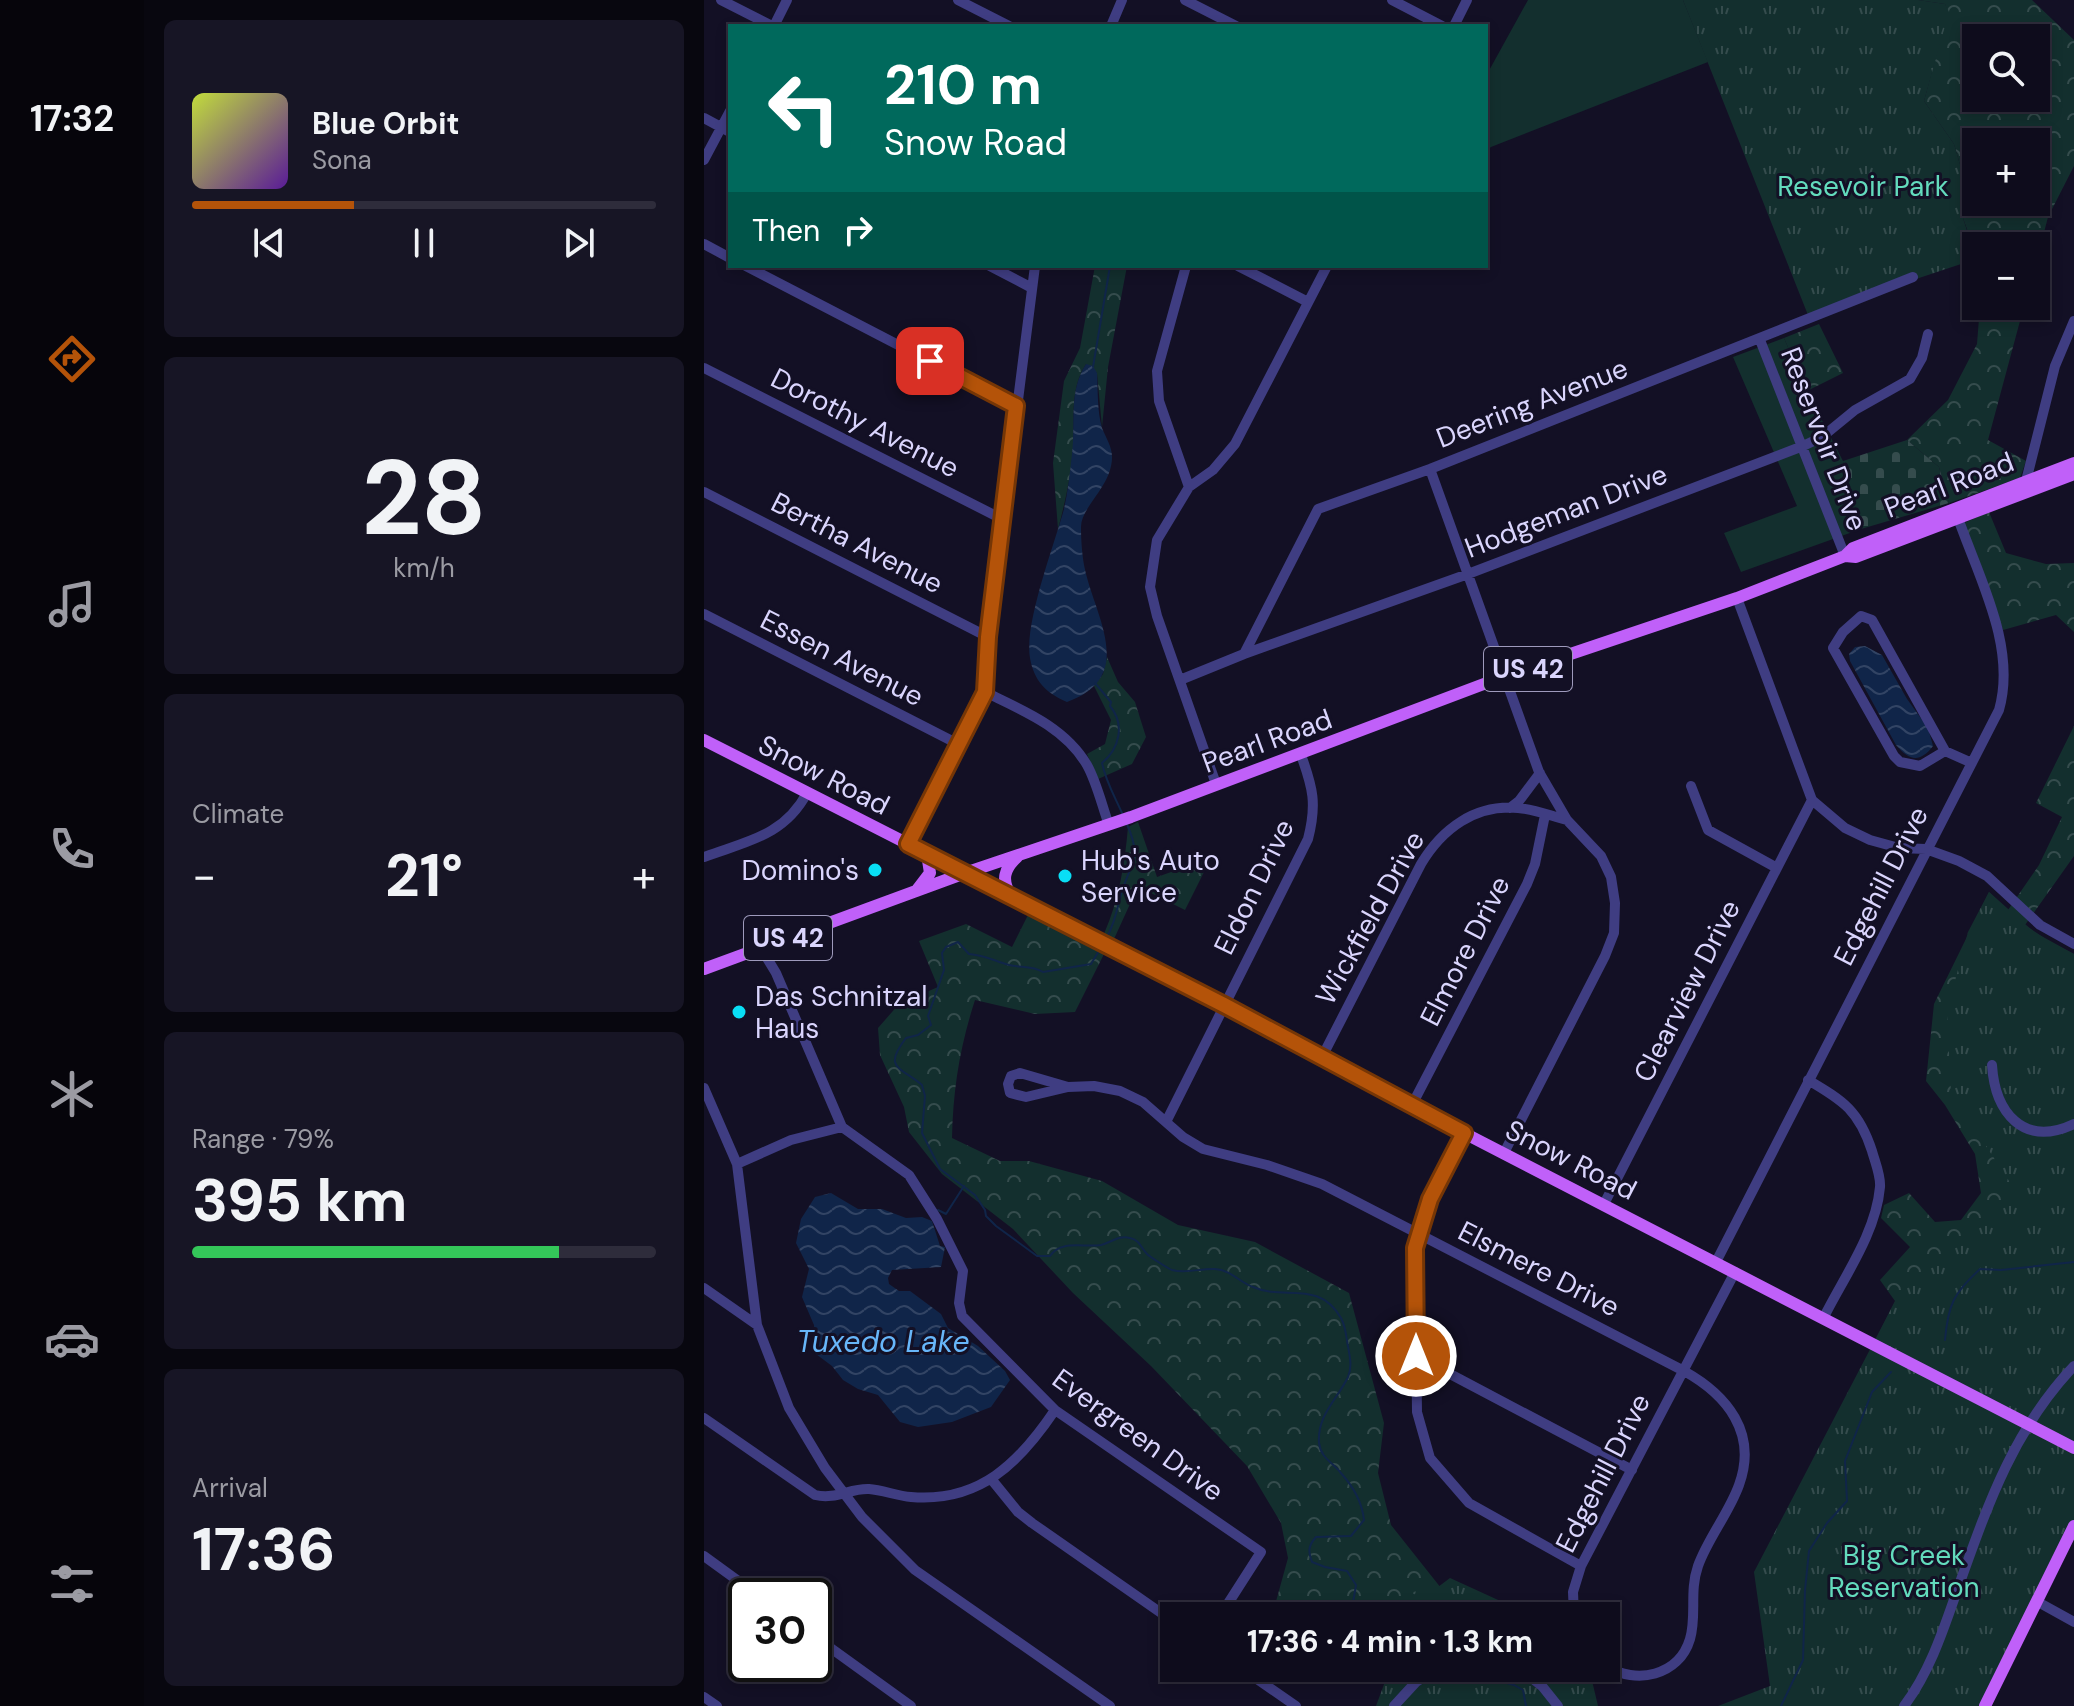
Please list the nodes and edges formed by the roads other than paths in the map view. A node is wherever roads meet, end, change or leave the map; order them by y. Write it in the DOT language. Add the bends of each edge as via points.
graph roads {
  1 [pos="721,0"];
  2 [pos="787,0"];
  3 [pos="958,0"];
  4 [pos="1122,0"];
  5 [pos="1185,0"];
  6 [pos="1392,0"];
  7 [pos="1467,0"];
  8 [pos="769,24"];
  9 [pos="774,24"];
  10 [pos="1005,24"];
  11 [pos="1112,24"];
  12 [pos="1232,24"];
  13 [pos="1438,24"];
  14 [pos="1455,24"];
  15 [pos="704,118"];
  16 [pos="726,130"];
  17 [pos="704,160"];
  18 [pos="704,244"];
  19 [pos="728,257"];
  20 [pos="750,268"];
  21 [pos="994,268"];
  22 [pos="1035,268"];
  23 [pos="1185,268"];
  24 [pos="1242,268"];
  25 [pos="1326,268"];
  26 [pos="1913,277"];
  27 [pos="1032,288"];
  28 [pos="1308,302"];
  29 [pos="2074,321"];
  30 [pos="1928,334"];
  31 [pos="2072,335"];
  32 [pos="1760,340"];
  33 [pos="704,368"];
  34 [pos="1016,406"];
  35 [pos="1803,446"];
  36 [pos="2074,463"];
  37 [pos="1430,469"];
  38 [pos="2074,474"];
  39 [pos="2026,481"];
  40 [pos="1189,487"];
  41 [pos="704,492"];
  42 [pos="1958,518"];
  43 [pos="1004,520"];
  44 [pos="1845,556"];
  45 [pos="1468,574"];
  46 [pos="1737,598"];
  47 [pos="704,614"];
  48 [pos="988,637"];
  49 [pos="1244,654"];
  50 [pos="1505,676"];
  51 [pos="1180,680"];
  52 [pos="985,692"];
  53 [pos="704,740"];
  54 [pos="958,744"];
  55 [pos="1945,751"];
  56 [pos="1301,755"];
  57 [pos="1972,763"];
  58 [pos="1540,773"];
  59 [pos="1216,784"];
  60 [pos="1691,786"];
  61 [pos="807,793"];
  62 [pos="1812,800"];
  63 [pos="1510,808"];
  64 [pos="1545,815"];
  65 [pos="1567,820"];
  66 [pos="1121,821"];
  67 [pos="908,844"];
  68 [pos="1926,849"];
  69 [pos="922,852"];
  70 [pos="1019,855"];
  71 [pos="704,857"];
  72 [pos="1777,868"];
  73 [pos="965,873"];
  74 [pos="916,891"];
  75 [pos="1011,896"];
  76 [pos="2074,944"];
  77 [pos="761,948"];
  78 [pos="704,969"];
  79 [pos="1224,1005"];
  80 [pos="1322,1057"];
  81 [pos="1992,1065"];
  82 [pos="1808,1080"];
  83 [pos="1068,1087"];
  84 [pos="704,1088"];
  85 [pos="1413,1103"];
  86 [pos="1166,1122"];
  87 [pos="2074,1124"];
  88 [pos="842,1127"];
  89 [pos="1464,1133"];
  90 [pos="1504,1153"];
  91 [pos="737,1164"];
  92 [pos="1604,1204"];
  93 [pos="1419,1234"];
  94 [pos="1716,1262"];
  95 [pos="1735,1272"];
  96 [pos="704,1288"];
  97 [pos="1824,1317"];
  98 [pos="757,1325"];
  99 [pos="1416,1356"];
  100 [pos="2074,1366"];
  101 [pos="1684,1371"];
  102 [pos="1055,1410"];
  103 [pos="704,1418"];
  104 [pos="2028,1423"];
  105 [pos="2074,1448"];
  106 [pos="1632,1470"];
  107 [pos="992,1480"];
  108 [pos="844,1495"];
  109 [pos="2074,1526"];
  110 [pos="704,1556"];
  111 [pos="1581,1566"];
  112 [pos="734,1578"];
  113 [pos="1229,1602"];
  114 [pos="1573,1602"];
  115 [pos="2038,1602"];
  116 [pos="1160,1612"];
  117 [pos="2074,1622"];
  118 [pos="832,1649"];
  119 [pos="1620,1672"];
  120 [pos="1261,1682"];
  121 [pos="1416,1682"];
  122 [pos="1537,1682"];
  123 [pos="704,1697"];
  124 [pos="717,1706"];
  125 [pos="911,1706"];
  126 [pos="1110,1706"];
  127 [pos="1296,1706"];
  128 [pos="1394,1706"];
  129 [pos="1558,1706"];
  130 [pos="1904,1706"];
  131 [pos="1985,1706"];
  1 -- 8 [label="street"];
  2 -- 9 [label="street"];
  3 -- 10 [label="street"];
  4 -- 11 [label="street"];
  5 -- 12 [label="street"];
  6 -- 13 [label="street"];
  7 -- 14 [label="street"];
  15 -- 16 [label="street"];
  16 -- 17 [label="street"];
  18 -- 19 [label="street"];
  20 -- 34 [label="street"];
  21 -- 27 [label="street"];
  22 -- 27 [label="street"];
  23 -- 40 [label="street" via="1157,371 1159,401"];
  24 -- 28 [label="street"];
  25 -- 28 [label="street"];
  26 -- 32 [label="street, Deering Avenue"];
  27 -- 34 [label="street"];
  28 -- 40 [label="street" via="1235,444"];
  29 -- 31 [label="street"];
  30 -- 35 [label="street, Hodgeman Drive" via="1910,379"];
  31 -- 39 [label="street" via="2055,366"];
  32 -- 35 [label="street, Reservoir Drive"];
  32 -- 37 [label="street, Deering Avenue"];
  33 -- 43 [label="street, Dorothy Avenue"];
  34 -- 43 [label="street"];
  35 -- 44 [label="street, Reservoir Drive"];
  35 -- 45 [label="street, Hodgeman Drive"];
  36 -- 39 [label="main road, Pearl Road / US 42"];
  37 -- 45 [label="street"];
  37 -- 49 [label="street, Deering Avenue" via="1318,509"];
  38 -- 42 [label="main road, Pearl Road / US 42"];
  39 -- 44 [label="main road, Pearl Road / US 42" via="1853,548"];
  40 -- 51 [label="street" via="1157,540 1150,587"];
  41 -- 48 [label="street, Bertha Avenue"];
  42 -- 44 [label="main road, Pearl Road / US 42" via="1856,557"];
  42 -- 57 [label="street, Edgehill Drive" via="2002,641 2006,669 1999,710"];
  43 -- 48 [label="street"];
  44 -- 46 [label="main road, Pearl Road / US 42"];
  45 -- 49 [label="street, Hodgeman Drive"];
  45 -- 50 [label="street"];
  46 -- 50 [label="main road, Pearl Road / US 42"];
  46 -- 62 [label="street"];
  47 -- 54 [label="street, Essen Avenue"];
  48 -- 52 [label="street"];
  49 -- 51 [label="street, Hodgeman Drive"];
  50 -- 56 [label="main road, Pearl Road / US 42"];
  50 -- 58 [label="street"];
  51 -- 59 [label="street"];
  52 -- 54 [label="street"];
  52 -- 66 [label="street" via="1042,721 1070,743"];
  53 -- 61 [label="main road, Snow Road"];
  54 -- 67 [label="street"];
  55 -- 55 [label="street" via="1920,766 1894,756 1833,648 1861,616 1872,620"];
  55 -- 57 [label="street"];
  56 -- 59 [label="main road, Pearl Road / US 42"];
  56 -- 79 [label="street, Eldon Drive" via="1314,790 1308,839"];
  57 -- 68 [label="street, Edgehill Drive"];
  58 -- 63 [label="street"];
  58 -- 65 [label="street"];
  59 -- 66 [label="main road, Pearl Road / US 42"];
  60 -- 72 [label="street" via="1708,830"];
  61 -- 67 [label="main road, Snow Road"];
  61 -- 71 [label="street" via="781,827"];
  62 -- 68 [label="street" via="1845,828 1870,840"];
  62 -- 72 [label="street, Clearview Drive"];
  63 -- 64 [label="street, Wickfield Drive"];
  63 -- 80 [label="street, Wickfield Drive" via="1459,822 1435,840"];
  64 -- 65 [label="street, Wickfield Drive"];
  64 -- 85 [label="street, Elmore Drive" via="1527,884"];
  65 -- 90 [label="street" via="1601,856 1611,877 1614,933"];
  66 -- 70 [label="main road, Pearl Road / US 42"];
  67 -- 69 [label="main road, Snow Road"];
  68 -- 76 [label="street" via="1987,876 2040,925"];
  68 -- 82 [label="street, Edgehill Drive"];
  69 -- 73 [label="main road, Snow Road"];
  69 -- 74 [label="main road" via="930,873"];
  70 -- 73 [label="main road, Pearl Road / US 42"];
  70 -- 75 [label="main road" via="1004,877"];
  72 -- 92 [label="street, Clearview Drive"];
  73 -- 74 [label="main road, Pearl Road / US 42"];
  73 -- 75 [label="main road, Snow Road"];
  74 -- 77 [label="main road, Pearl Road / US 42"];
  75 -- 79 [label="main road, Snow Road"];
  77 -- 78 [label="main road, Pearl Road / US 42"];
  77 -- 88 [label="street"];
  79 -- 80 [label="main road, Snow Road"];
  79 -- 86 [label="street, Eldon Drive"];
  80 -- 85 [label="main road, Snow Road"];
  81 -- 87 [label="street" via="1997,1097 2016,1123 2049,1131"];
  82 -- 94 [label="street, Edgehill Drive"];
  82 -- 97 [label="street" via="1856,1114 1881,1184 1874,1219"];
  83 -- 83 [label="street, Elsmere Drive" via="1020,1097 1010,1093 1008,1084 1020,1073"];
  83 -- 86 [label="street, Elsmere Drive" via="1120,1091"];
  84 -- 91 [label="street"];
  85 -- 89 [label="main road, Snow Road"];
  86 -- 93 [label="street, Elsmere Drive" via="1203,1149 1307,1177"];
  88 -- 91 [label="street" via="791,1140"];
  88 -- 102 [label="street, Evergreen Drive" via="909,1175 963,1271 962,1316"];
  89 -- 90 [label="main road, Snow Road"];
  89 -- 93 [label="street" via="1430,1199"];
  90 -- 92 [label="main road, Snow Road"];
  91 -- 98 [label="street"];
  92 -- 94 [label="main road, Snow Road"];
  93 -- 99 [label="street"];
  93 -- 101 [label="street, Elsmere Drive"];
  94 -- 95 [label="main road, Snow Road"];
  95 -- 97 [label="main road, Snow Road"];
  95 -- 101 [label="street, Edgehill Drive"];
  96 -- 98 [label="street"];
  97 -- 104 [label="main road, Snow Road"];
  98 -- 108 [label="street" via="789,1408"];
  99 -- 106 [label="street"];
  99 -- 111 [label="street" via="1417,1412 1430,1458 1469,1503"];
  100 -- 104 [label="street"];
  101 -- 106 [label="street, Edgehill Drive"];
  101 -- 119 [label="street, Elsmere Drive" via="1717,1393 1732,1411 1744,1445 1742,1475 1699,1563 1691,1637 1681,1656 1645,1677"];
  102 -- 107 [label="street" via="1022,1455"];
  102 -- 113 [label="street, Evergreen Drive" via="1261,1552"];
  103 -- 108 [label="street" via="811,1493"];
  104 -- 105 [label="main road, Snow Road"];
  104 -- 130 [label="street" via="1995,1487 1938,1644"];
  106 -- 111 [label="street, Edgehill Drive"];
  107 -- 108 [label="street" via="929,1497 867,1488"];
  107 -- 116 [label="street" via="1018,1512"];
  108 -- 126 [label="street" via="915,1570"];
  109 -- 115 [label="main road"];
  110 -- 112 [label="street"];
  111 -- 114 [label="street, Edgehill Drive"];
  115 -- 117 [label="street"];
  115 -- 131 [label="main road"];
  118 -- 125 [label="street"];
  120 -- 127 [label="street"];
  121 -- 128 [label="street"];
  122 -- 129 [label="street"];
  123 -- 124 [label="street"];
}
